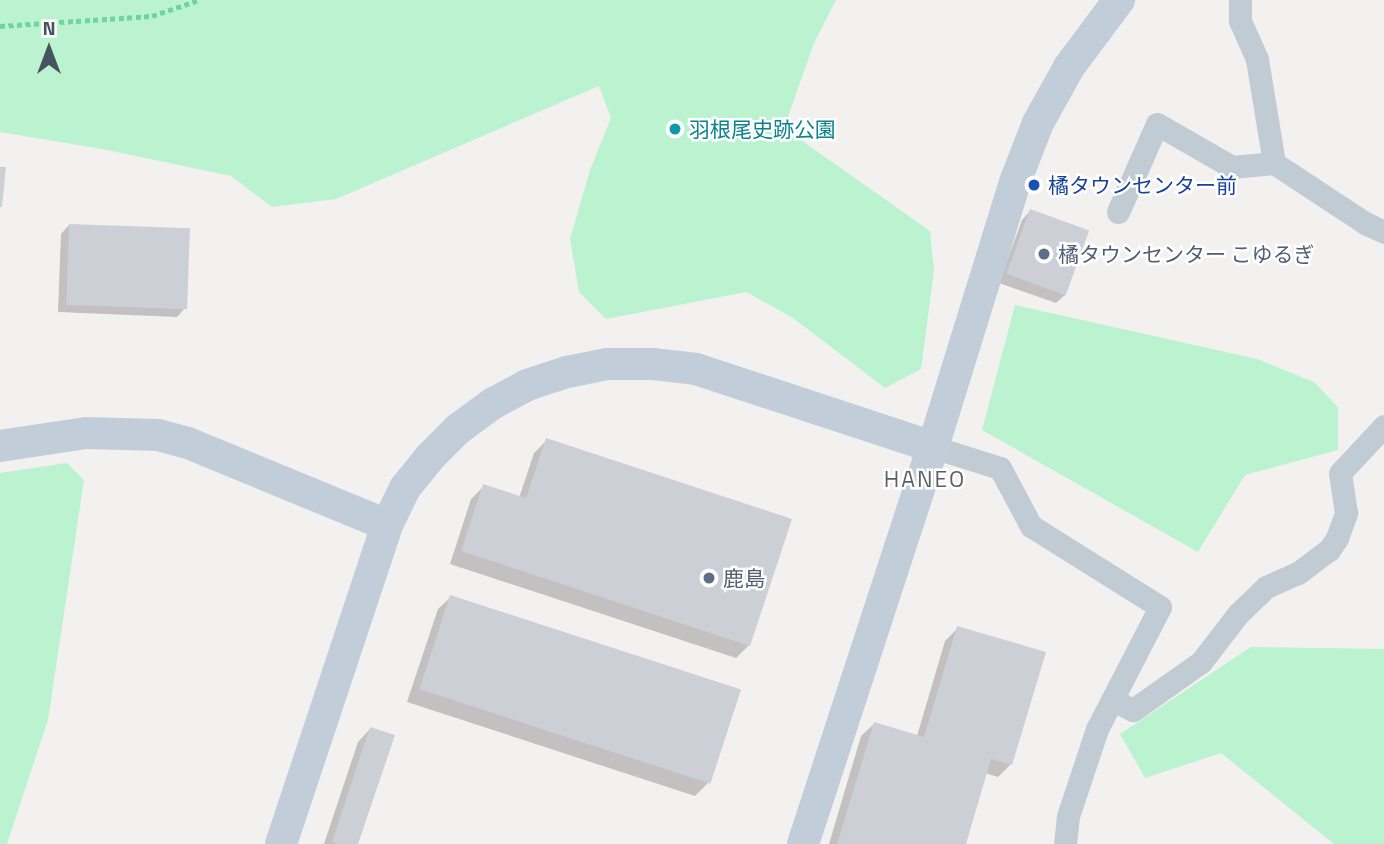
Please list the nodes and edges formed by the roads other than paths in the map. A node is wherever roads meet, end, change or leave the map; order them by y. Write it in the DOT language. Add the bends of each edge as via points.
graph roads {
  1 [pos="1119,0"];
  2 [pos="1240,0"];
  3 [pos="1274,163"];
  4 [pos="1118,212"];
  5 [pos="1384,232"];
  6 [pos="1384,426"];
  7 [pos="0,446"];
  8 [pos="933,447"];
  9 [pos="387,524"];
  10 [pos="1113,700"];
  11 [pos="281,844"];
  12 [pos="803,844"];
  13 [pos="1065,844"];
  1 -- 8 [label="street" via="1069,67 1038,123 1015,182"];
  2 -- 3 [label="street" via="1240,21 1257,60"];
  3 -- 4 [label="street" via="1233,167 1157,124"];
  3 -- 5 [label="street"];
  6 -- 10 [label="street" via="1340,473 1346,513 1329,550 1298,573 1266,587 1200,662 1133,710"];
  7 -- 9 [label="street" via="86,433 158,435"];
  8 -- 9 [label="street" via="696,369 607,364 527,385 492,404 430,457 405,488"];
  8 -- 10 [label="street" via="1000,468 1031,526 1160,607"];
  8 -- 12 [label="street"];
  9 -- 11 [label="street"];
  10 -- 13 [label="street" via="1097,729 1068,816"];
}
